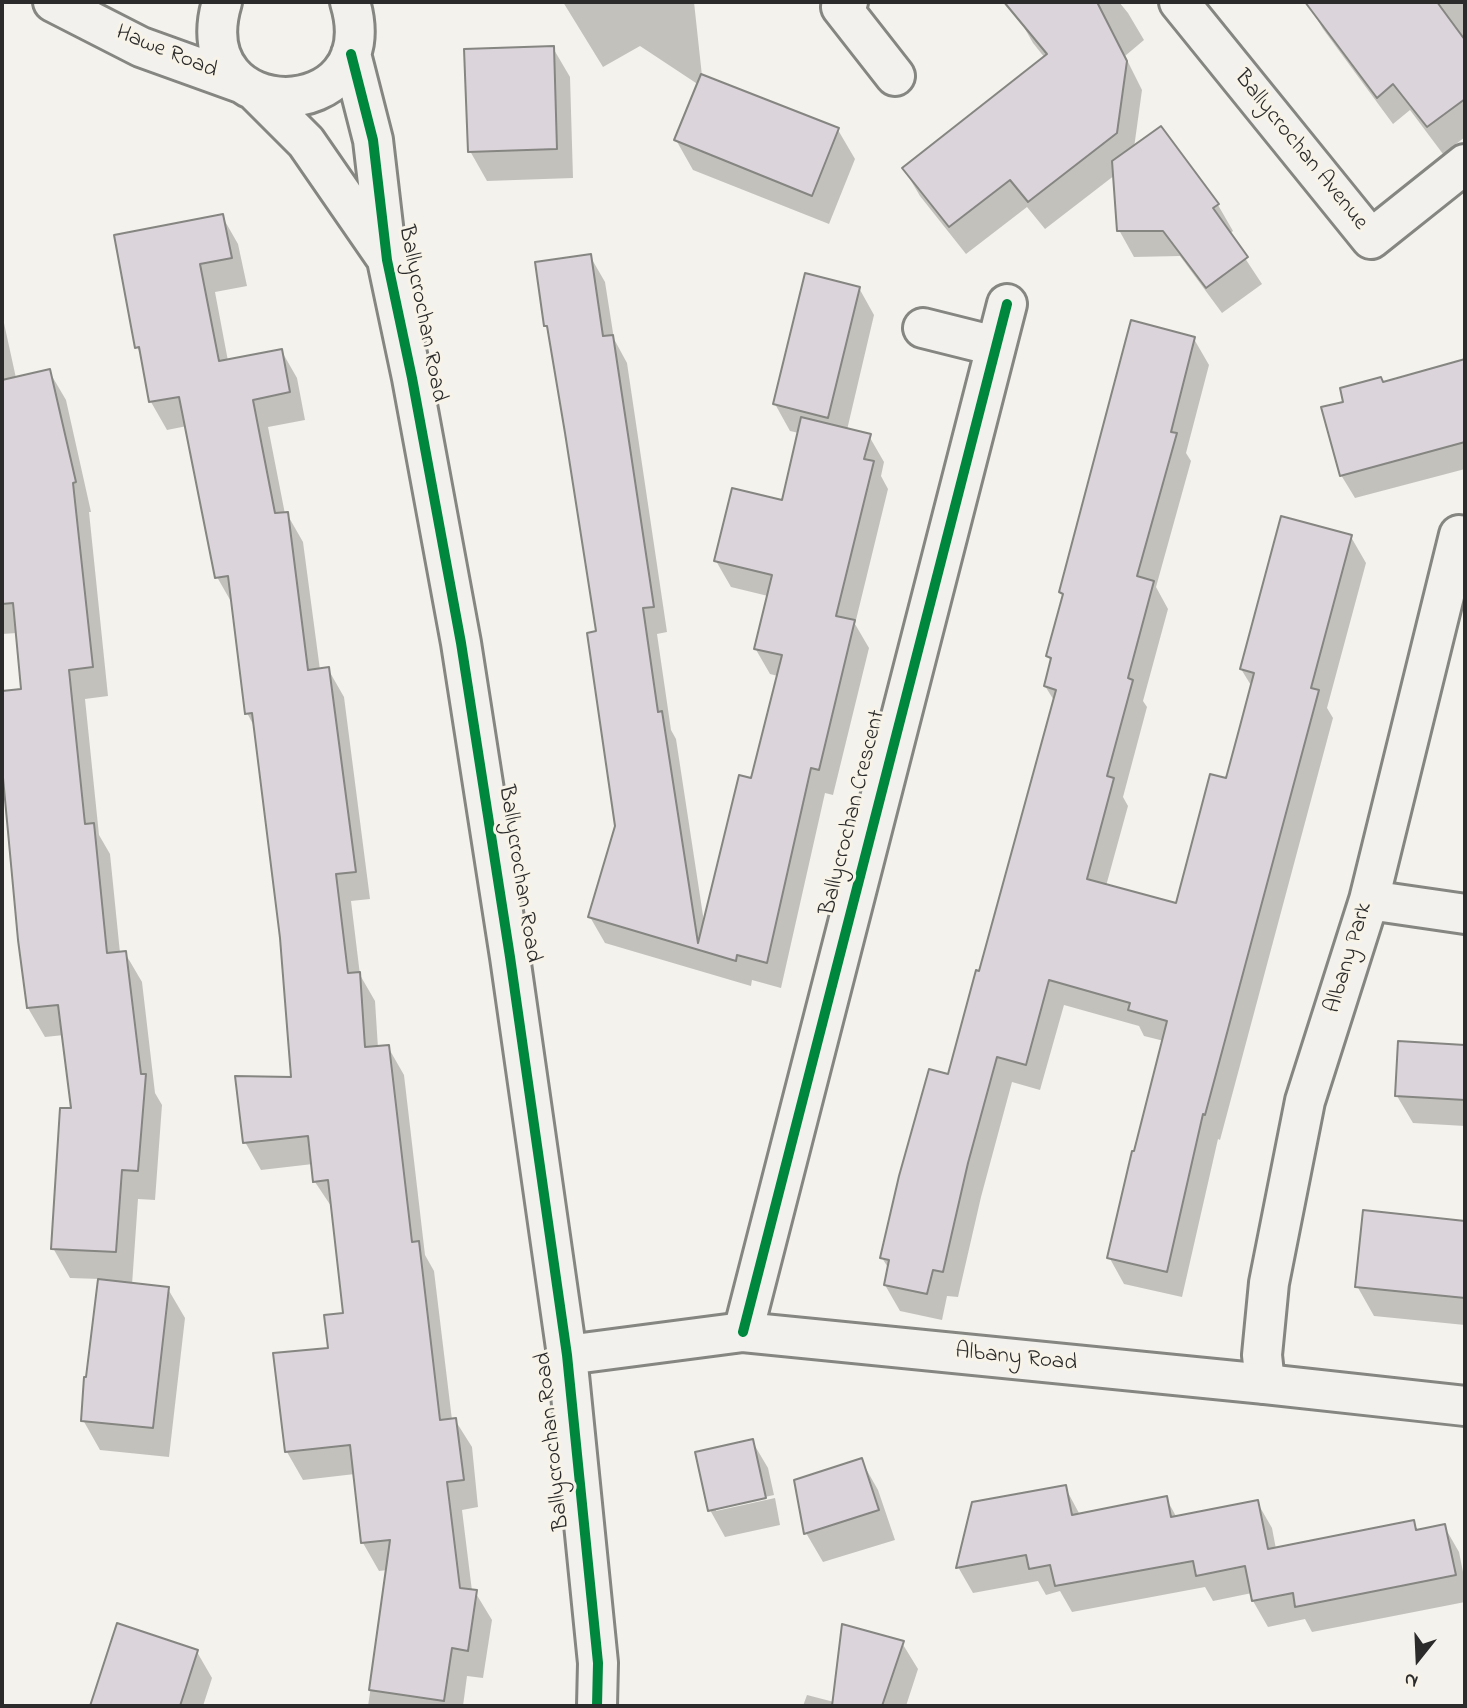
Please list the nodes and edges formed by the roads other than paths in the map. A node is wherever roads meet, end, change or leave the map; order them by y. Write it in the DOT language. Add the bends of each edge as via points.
graph roads {
  1 [pos="54,2"];
  2 [pos="222,2"];
  3 [pos="848,2"];
  4 [pos="1179,2"];
  5 [pos="355,19"];
  6 [pos="895,76"];
  7 [pos="249,88"];
  8 [pos="1465,164"];
  9 [pos="387,260"];
  10 [pos="1007,304"];
  11 [pos="923,328"];
  12 [pos="995,346"];
  13 [pos="1459,535"];
  14 [pos="1368,900"];
  15 [pos="1465,914"];
  16 [pos="743,1332"];
  17 [pos="568,1355"];
  18 [pos="1265,1384"];
  19 [pos="1465,1406"];
  20 [pos="597,1706"];
  1 -- 7 [label="street, Hawe Road" via="141,47"];
  2 -- 7 [label="street" via="218,43 226,65"];
  3 -- 6 [label="street" via="841,7"];
  4 -- 8 [label="street, Ballycrochan Avenue" via="1371,239"];
  5 -- 7 [label="street" via="340,74 323,88 302,97 279,98"];
  5 -- 9 [label="street, Ballycrochan Road"];
  7 -- 9 [label="street, Ballycrochan Road" via="306,142"];
  9 -- 17 [label="street, Ballycrochan Road" via="461,643"];
  10 -- 12 [label="street, Ballycrochan Crescent"];
  11 -- 12 [label="street"];
  12 -- 16 [label="street, Ballycrochan Crescent"];
  13 -- 14 [label="street, Albany Park"];
  14 -- 15 [label="street"];
  14 -- 18 [label="street, Albany Park" via="1303,1114 1269,1283 1262,1355"];
  16 -- 17 [label="street, Albany Road"];
  16 -- 18 [label="street, Albany Road"];
  17 -- 20 [label="street, Ballycrochan Road" via="598,1663"];
  18 -- 19 [label="street, Albany Road"];
}
